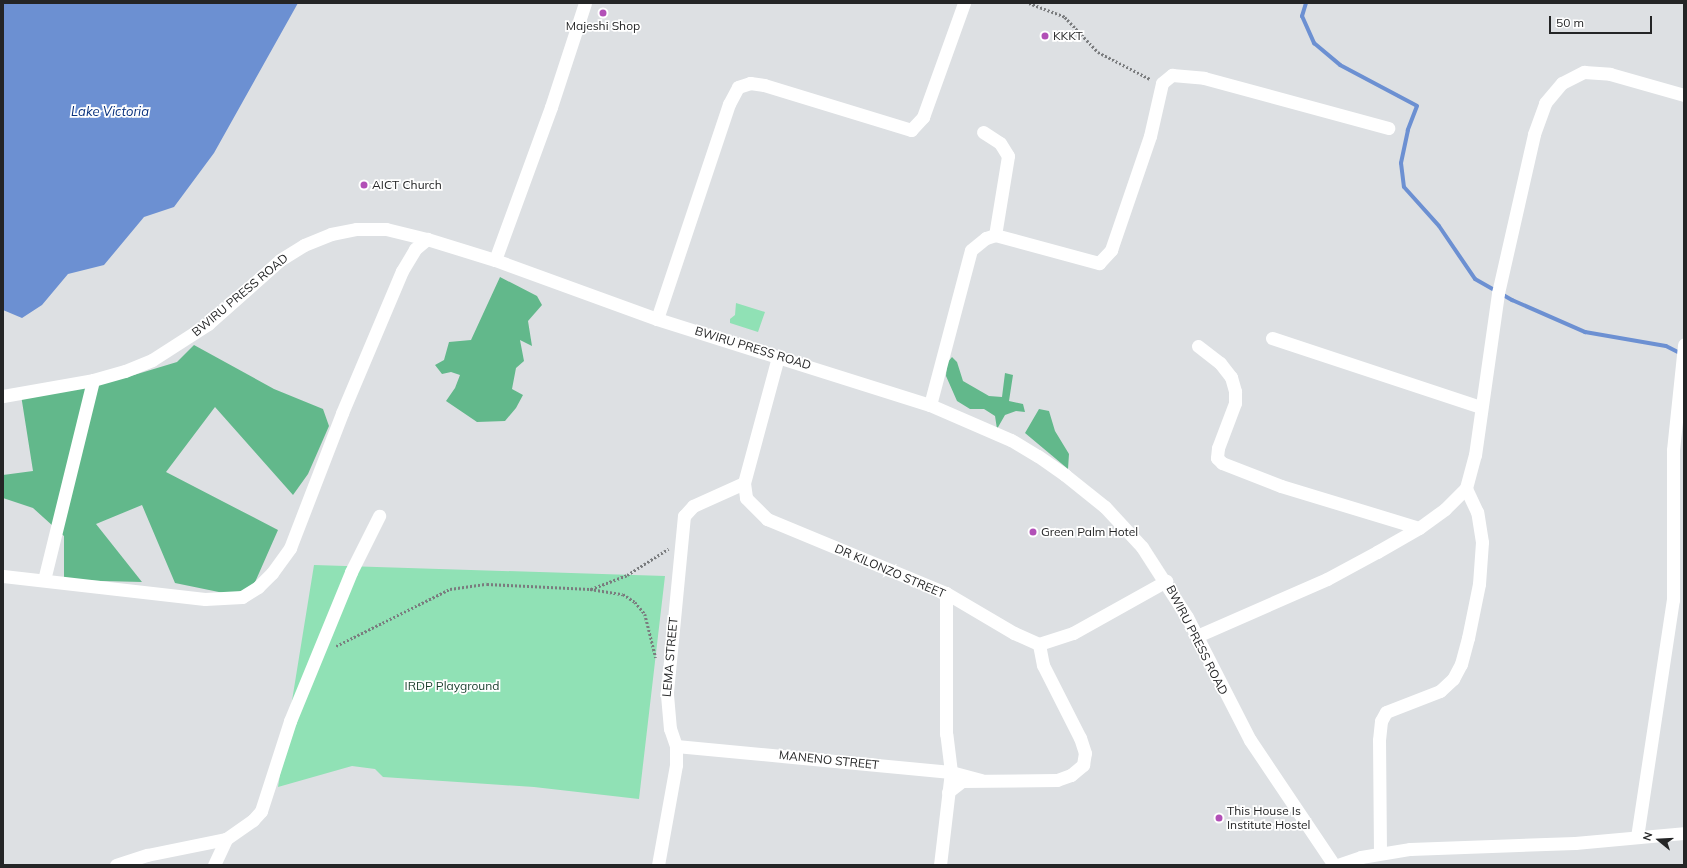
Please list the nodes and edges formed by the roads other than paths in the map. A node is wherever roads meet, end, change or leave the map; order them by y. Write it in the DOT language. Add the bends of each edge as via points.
graph roads {
  1 [pos="585,3"];
  2 [pos="964,3"];
  3 [pos="1684,95"];
  4 [pos="1388,128"];
  5 [pos="984,132"];
  6 [pos="995,235"];
  7 [pos="427,239"];
  8 [pos="495,260"];
  9 [pos="657,319"];
  10 [pos="1272,338"];
  11 [pos="1684,345"];
  12 [pos="1198,346"];
  13 [pos="778,357"];
  14 [pos="93,380"];
  15 [pos="3,396"];
  16 [pos="930,405"];
  17 [pos="1481,407"];
  18 [pos="1681,409"];
  19 [pos="744,483"];
  20 [pos="1466,488"];
  21 [pos="379,516"];
  22 [pos="1419,528"];
  23 [pos="3,576"];
  24 [pos="44,580"];
  25 [pos="1166,581"];
  26 [pos="946,593"];
  27 [pos="1678,600"];
  28 [pos="1197,636"];
  29 [pos="1039,644"];
  30 [pos="676,746"];
  31 [pos="951,772"];
  32 [pos="980,780"];
  33 [pos="948,792"];
  34 [pos="1684,833"];
  35 [pos="1637,837"];
  36 [pos="226,839"];
  37 [pos="1380,853"];
  38 [pos="116,865"];
  39 [pos="214,865"];
  40 [pos="658,865"];
  41 [pos="940,865"];
  42 [pos="1334,865"];
  43 [pos="1338,865"];
  1 -- 8 [label="street" via="551,107"];
  2 -- 9 [label="street" via="923,117 912,130 764,85 750,83 738,87 729,104"];
  3 -- 17 [label="street" via="1610,74 1584,72 1562,83 1545,103 1534,134 1498,293"];
  4 -- 6 [label="street" via="1204,78 1172,75 1162,82 1150,136 1111,250 1099,263"];
  5 -- 6 [label="street" via="1000,143 1008,156"];
  6 -- 16 [label="street" via="986,238 971,250"];
  7 -- 8 [label="street, BWIRU PRESS ROAD"];
  7 -- 14 [label="street, BWIRU PRESS ROAD" via="386,229 356,229 331,234 304,245 280,260 230,306 180,344 146,363"];
  7 -- 24 [label="street" via="414,250 402,271 344,406 290,548 258,587 242,597 205,599"];
  8 -- 9 [label="street, BWIRU PRESS ROAD"];
  9 -- 13 [label="street, BWIRU PRESS ROAD"];
  10 -- 17 [label="street"];
  11 -- 18 [label="street"];
  12 -- 22 [label="street" via="1220,363 1231,377 1235,391 1235,403 1218,448 1217,458 1222,463 1281,486"];
  13 -- 16 [label="street, BWIRU PRESS ROAD"];
  13 -- 19 [label="street"];
  14 -- 15 [label="street, BWIRU PRESS ROAD"];
  14 -- 24 [label="street"];
  16 -- 25 [label="street, BWIRU PRESS ROAD" via="1011,440 1065,475 1105,507 1142,547"];
  17 -- 20 [label="street" via="1475,455"];
  18 -- 27 [label="street" via="1673,474"];
  19 -- 26 [label="street, DR KILONZO STREET" via="746,498 767,519"];
  19 -- 30 [label="street, LEMA STREET" via="693,506 684,516 666,692 670,729"];
  20 -- 22 [label="street" via="1445,509"];
  20 -- 37 [label="street" via="1477,512 1482,542 1479,584 1468,638 1461,664 1453,679 1440,691 1386,712 1381,721"];
  21 -- 36 [label="street" via="351,572 293,714 261,811 253,820"];
  22 -- 28 [label="street" via="1328,579"];
  23 -- 24 [label="street"];
  25 -- 28 [label="street, BWIRU PRESS ROAD"];
  25 -- 29 [label="street" via="1073,633"];
  26 -- 29 [label="street, DR KILONZO STREET" via="1014,633"];
  26 -- 31 [label="street" via="946,734"];
  27 -- 35 [label="street"];
  28 -- 42 [label="street, BWIRU PRESS ROAD" via="1250,740"];
  29 -- 32 [label="street" via="1043,665 1080,738 1085,753 1083,765 1071,775 1057,780"];
  30 -- 31 [label="street, MANENO STREET"];
  30 -- 40 [label="street, LEMA STREET" via="673,791"];
  31 -- 32 [label="street, MANENO STREET"];
  31 -- 33 [label="street"];
  32 -- 33 [label="street" via="962,781"];
  33 -- 41 [label="street"];
  34 -- 35 [label="street"];
  35 -- 37 [label="street" via="1575,842 1447,846"];
  36 -- 38 [label="street" via="162,852"];
  36 -- 39 [label="street"];
  37 -- 43 [label="street"];
}
